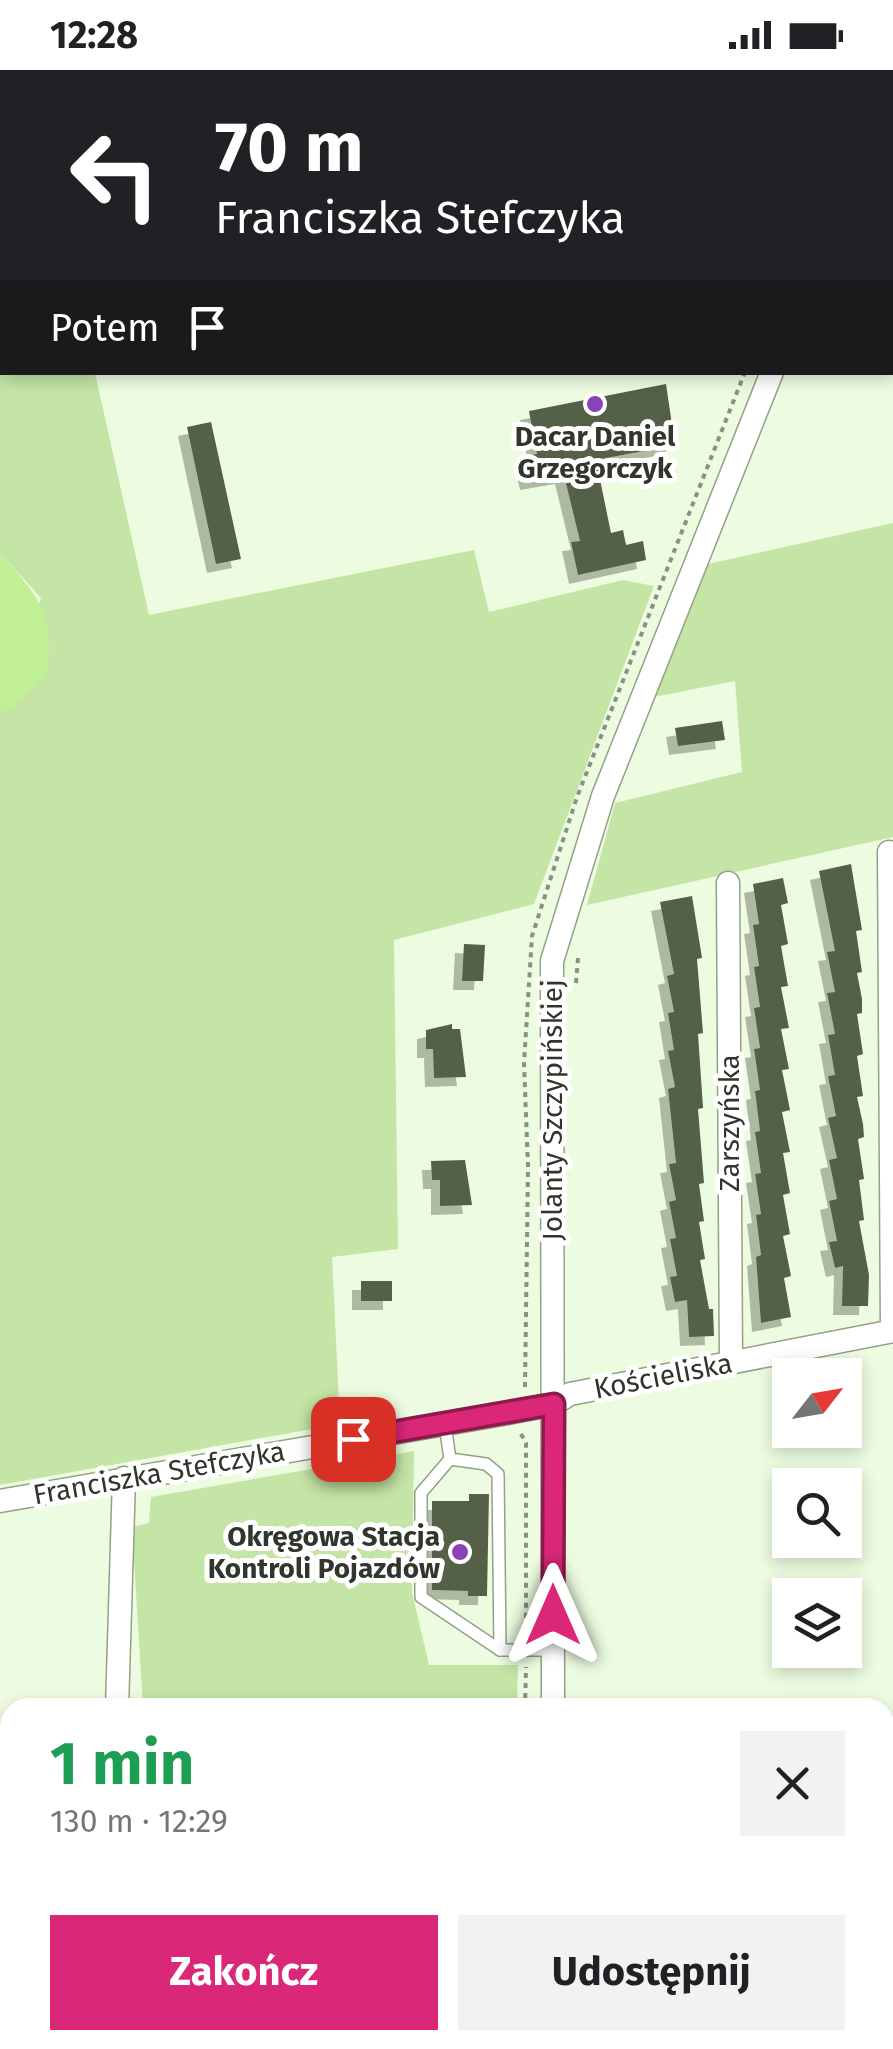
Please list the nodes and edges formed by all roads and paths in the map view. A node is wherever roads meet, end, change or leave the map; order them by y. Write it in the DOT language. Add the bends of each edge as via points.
graph roads {
  1 [pos="771,375"];
  2 [pos="889,852"];
  3 [pos="728,883"];
  4 [pos="892,1331"];
  5 [pos="731,1363"];
  6 [pos="554,1404"];
  7 [pos="444,1425"];
  8 [pos="513,1430"];
  9 [pos="450,1458"];
  10 [pos="124,1478"];
  11 [pos="0,1501"];
  12 [pos="500,1650"];
  13 [pos="553,1650"];
  14 [pos="526,1651"];
  15 [pos="117,1698"];
  16 [pos="525,1698"];
  17 [pos="553,1698"];
  1 -- 6 [label="street, Jolanty Szczypińskiej" via="603,796 552,961"];
  2 -- 4 [label="street"];
  3 -- 5 [label="street, Zarszyńska"];
  4 -- 5 [label="street, Kościeliska"];
  5 -- 6 [label="street, Kościeliska" via="570,1394"];
  6 -- 7 [label="street, Franciszka Stefczyka"];
  6 -- 13 [label="street, Jolanty Szczypińskiej"];
  7 -- 9 [label="lane"];
  7 -- 10 [label="street, Franciszka Stefczyka"];
  8 -- 14 [label="path" via="526,1443"];
  9 -- 12 [label="lane" via="486,1464 498,1474"];
  9 -- 12 [label="lane" via="421,1493 421,1597"];
  10 -- 11 [label="street, Franciszka Stefczyka"];
  10 -- 15 [label="street"];
  12 -- 14 [label="lane"];
  13 -- 14 [label="lane"];
  13 -- 17 [label="street, Jolanty Szczypińskiej"];
  14 -- 16 [label="path"];
}
